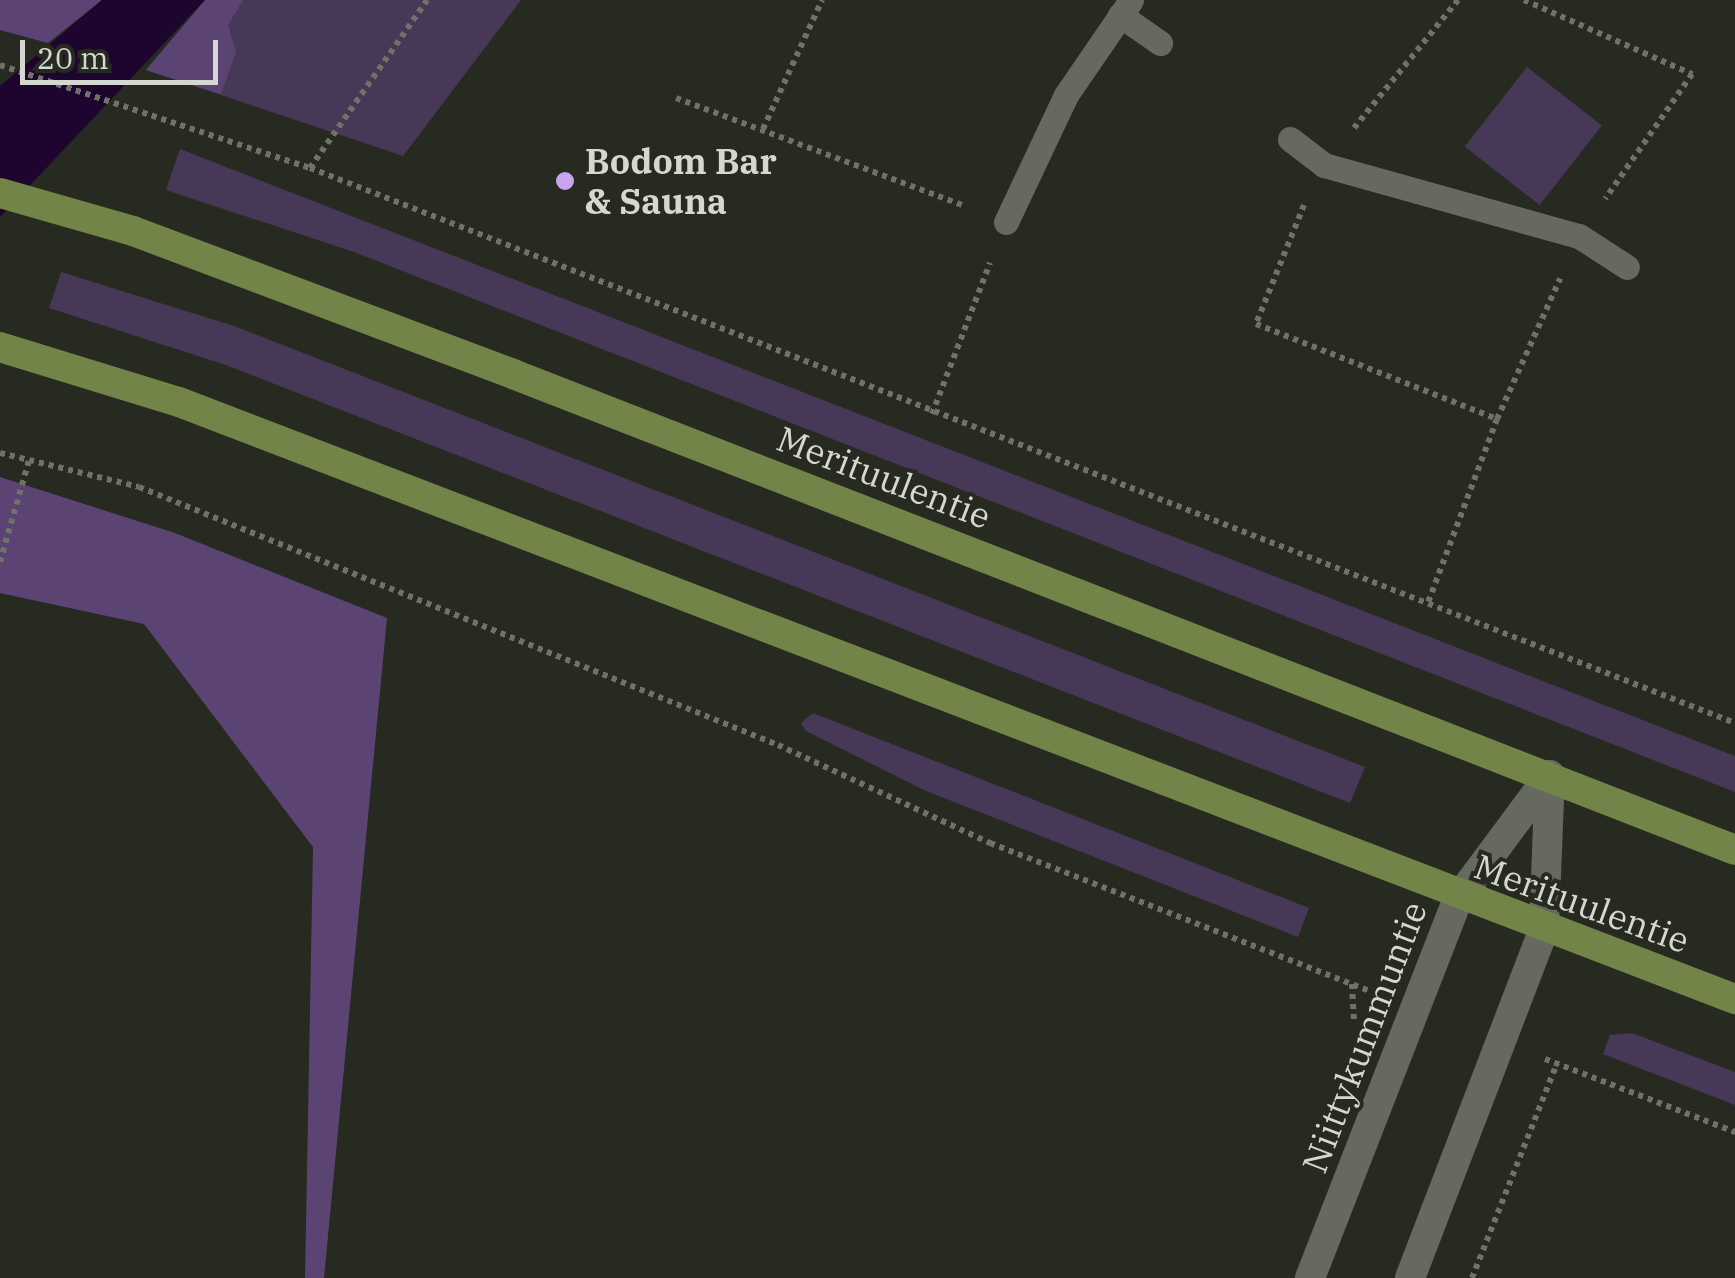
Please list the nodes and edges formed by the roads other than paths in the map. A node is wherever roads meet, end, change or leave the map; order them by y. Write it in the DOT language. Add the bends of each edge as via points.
graph roads {
  1 [pos="1125,7"];
  2 [pos="1160,43"];
  3 [pos="1290,140"];
  4 [pos="0,193"];
  5 [pos="1006,222"];
  6 [pos="1626,267"];
  7 [pos="0,347"];
  8 [pos="1550,775"];
  9 [pos="1735,850"];
  10 [pos="1458,898"];
  11 [pos="1544,929"];
  12 [pos="1735,999"];
  13 [pos="1310,1278"];
  14 [pos="1410,1278"];
  1 -- 2 [label="lane"];
  1 -- 5 [label="lane" via="1041,140"];
  3 -- 6 [label="lane" via="1324,165 1579,236"];
  4 -- 8 [label="main road, Merituulentie" via="133,231"];
  7 -- 10 [label="main road, Merituulentie" via="179,402"];
  8 -- 9 [label="main road, Merituulentie"];
  8 -- 10 [label="street, Niittykummuntie"];
  8 -- 11 [label="street"];
  10 -- 11 [label="main road, Merituulentie"];
  10 -- 13 [label="street, Niittykummuntie"];
  11 -- 12 [label="main road, Merituulentie"];
  11 -- 14 [label="street"];
}
